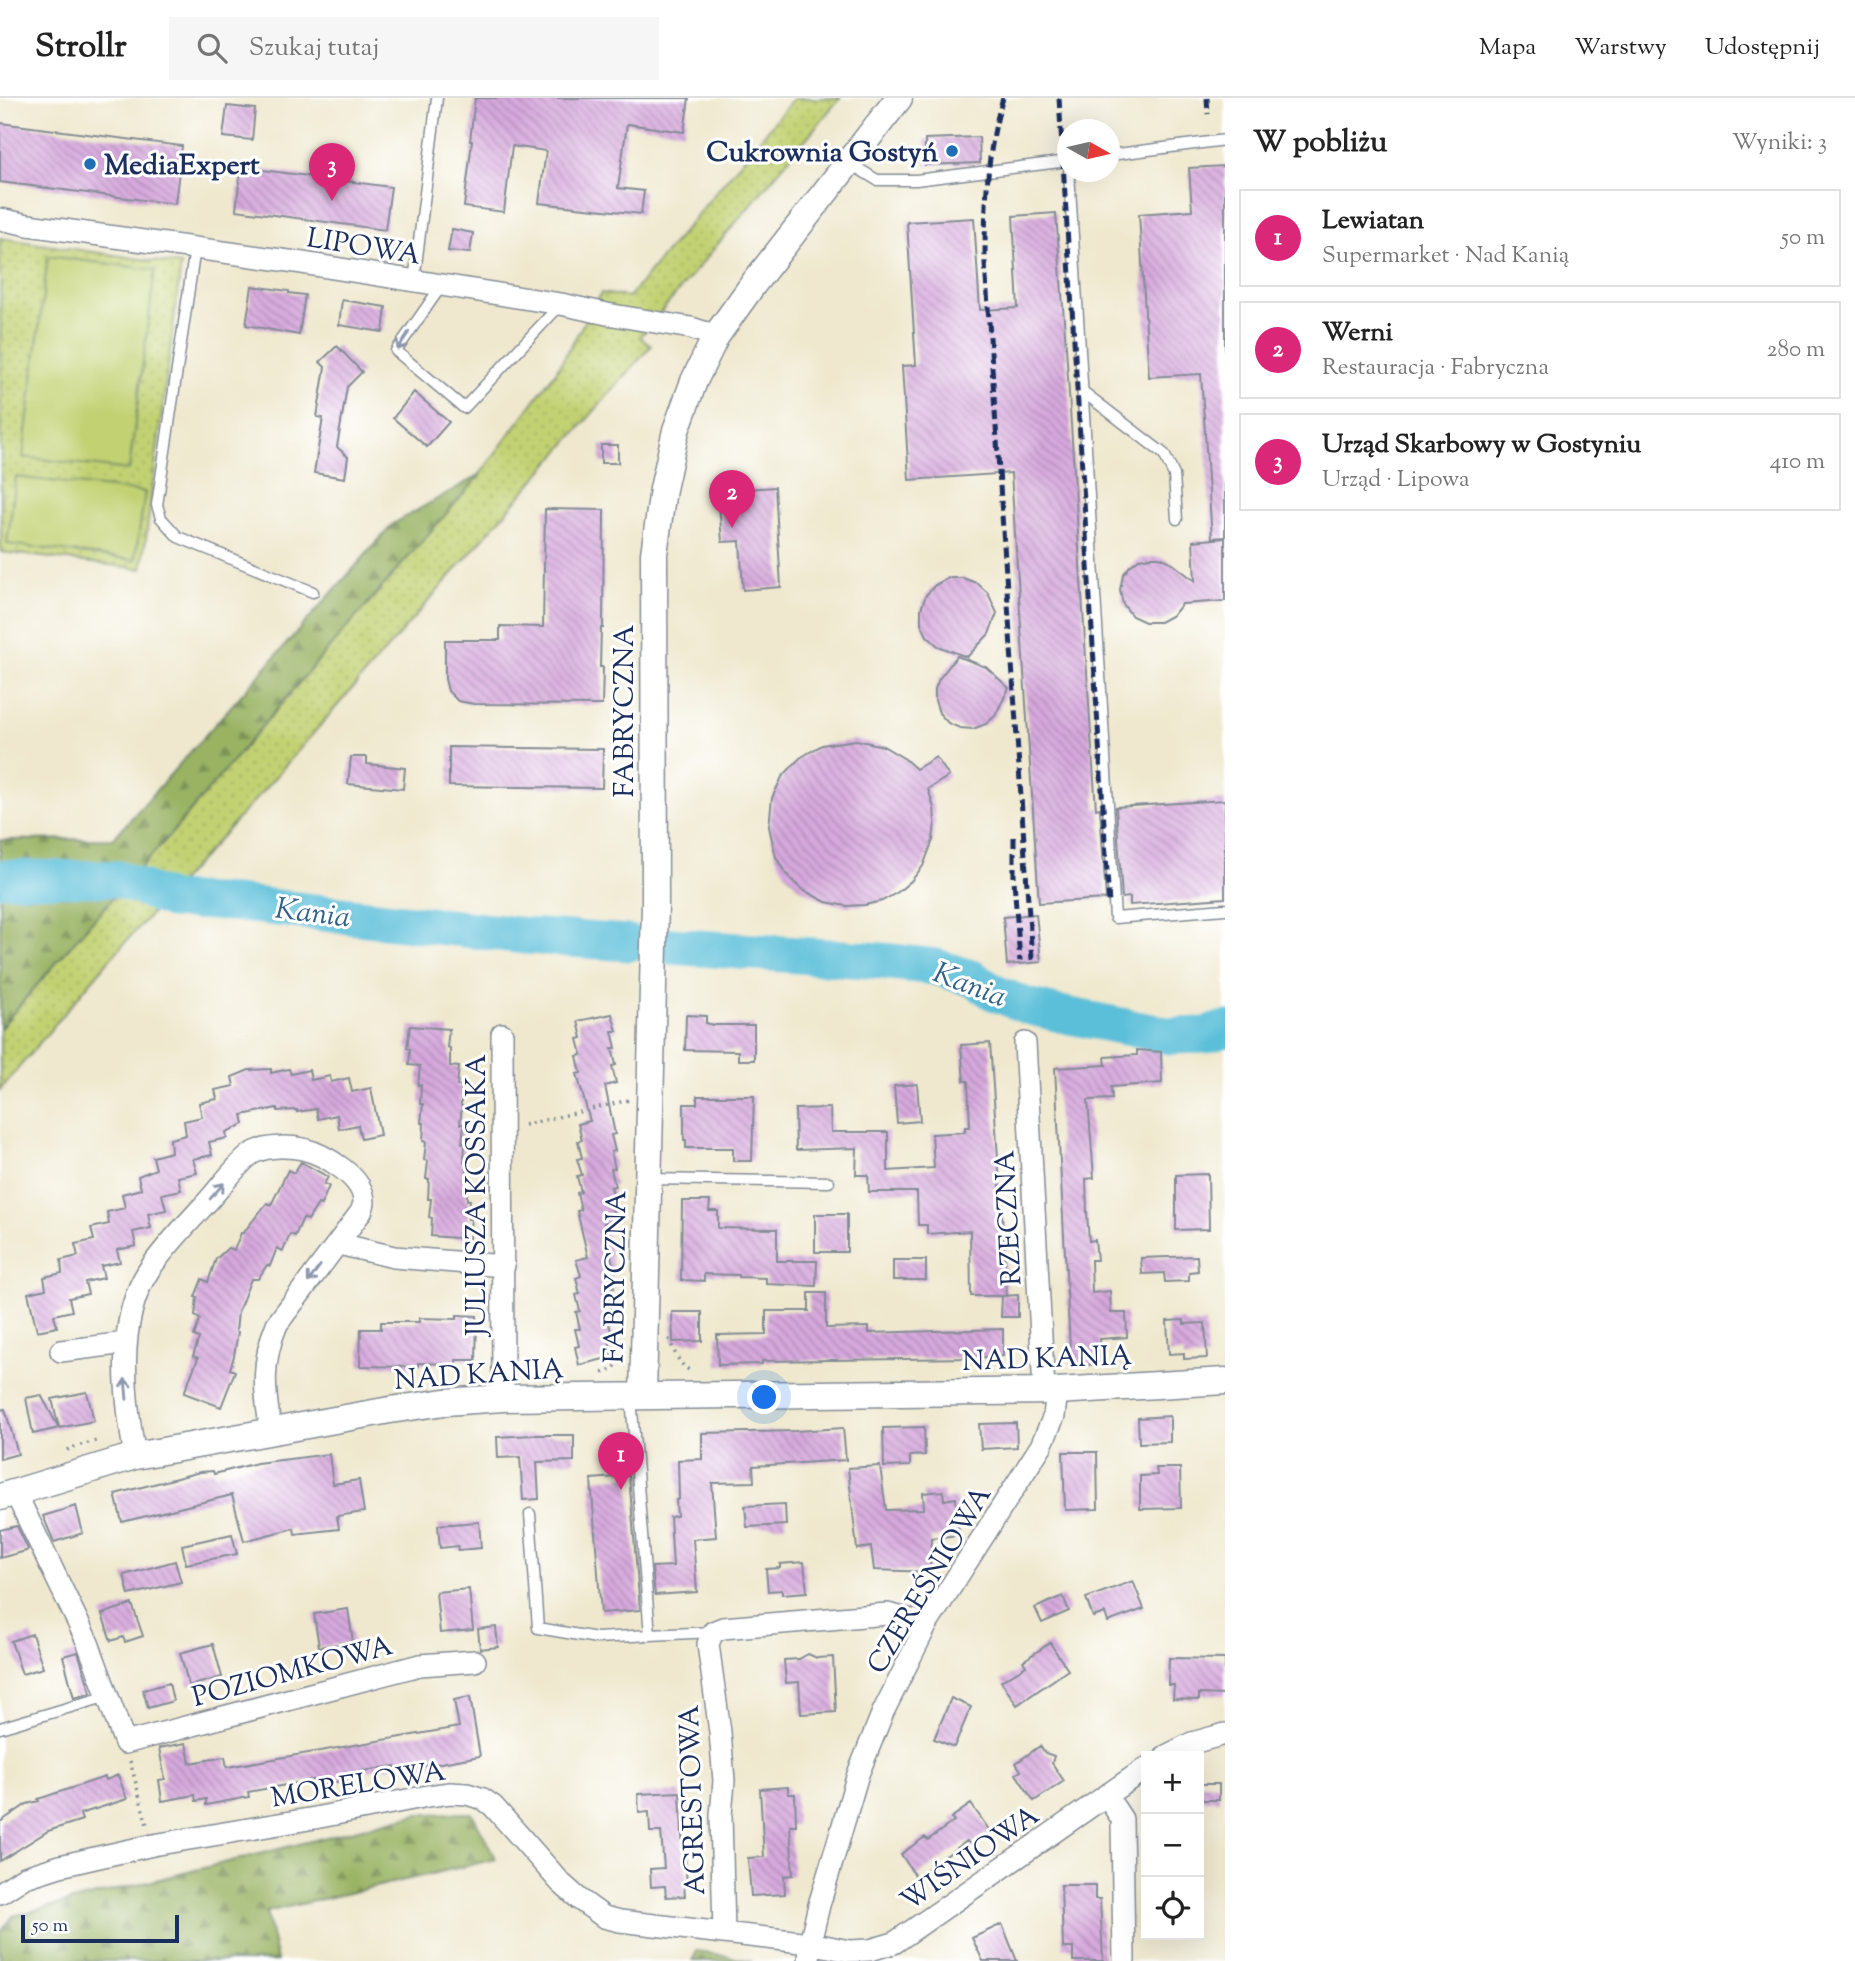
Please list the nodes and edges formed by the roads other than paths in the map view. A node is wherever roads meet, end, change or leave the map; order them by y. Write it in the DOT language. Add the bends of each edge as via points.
graph roads {
  1 [pos="437,98"];
  2 [pos="899,98"];
  3 [pos="1225,140"];
  4 [pos="1120,154"];
  5 [pos="847,162"];
  6 [pos="1057,162"];
  7 [pos="1070,182"];
  8 [pos="0,219"];
  9 [pos="195,248"];
  10 [pos="414,281"];
  11 [pos="442,285"];
  12 [pos="561,304"];
  13 [pos="716,336"];
  14 [pos="1082,391"];
  15 [pos="1177,519"];
  16 [pos="313,592"];
  17 [pos="1225,909"];
  18 [pos="502,1034"];
  19 [pos="1025,1043"];
  20 [pos="648,1179"];
  21 [pos="829,1182"];
  22 [pos="338,1244"];
  23 [pos="504,1266"];
  24 [pos="126,1343"];
  25 [pos="61,1351"];
  26 [pos="1225,1381"];
  27 [pos="1051,1391"];
  28 [pos="637,1396"];
  29 [pos="503,1398"];
  30 [pos="271,1431"];
  31 [pos="135,1456"];
  32 [pos="7,1495"];
  33 [pos="530,1514"];
  34 [pos="927,1624"];
  35 [pos="713,1632"];
  36 [pos="650,1635"];
  37 [pos="475,1661"];
  38 [pos="108,1696"];
  39 [pos="0,1728"];
  40 [pos="1225,1734"];
  41 [pos="1175,1751"];
  42 [pos="1141,1771"];
  43 [pos="1106,1795"];
  44 [pos="0,1893"];
  45 [pos="724,1933"];
  46 [pos="810,1952"];
  47 [pos="1124,1961"];
  1 -- 10 [label="lane"];
  2 -- 5 [label="street, FABRYCZNA"];
  3 -- 4 [label="lane"];
  5 -- 6 [label="lane" via="877,180 916,180"];
  5 -- 13 [label="street, FABRYCZNA"];
  7 -- 14 [label="lane"];
  8 -- 9 [label="street, LIPOWA"];
  9 -- 10 [label="street, LIPOWA"];
  9 -- 16 [label="lane" via="157,505 161,519 178,537"];
  10 -- 11 [label="street, LIPOWA"];
  11 -- 12 [label="street, LIPOWA"];
  11 -- 12 [label="lane, one-way" via="396,351 464,408"];
  12 -- 13 [label="street, LIPOWA"];
  13 -- 20 [label="street, FABRYCZNA" via="676,430 654,554"];
  14 -- 15 [label="lane" via="1164,454 1174,475"];
  14 -- 17 [label="lane" via="1115,918"];
  18 -- 23 [label="street, JULIUSZA KOSSAKA"];
  19 -- 27 [label="street, RZECZNA"];
  20 -- 21 [label="lane"];
  20 -- 28 [label="street, FABRYCZNA"];
  22 -- 23 [label="street" via="394,1257"];
  24 -- 22 [label="street, one-way" via="133,1309 149,1270 254,1152 303,1149 349,1174 364,1201"];
  22 -- 30 [label="street, one-way" via="277,1324 269,1343 265,1367"];
  23 -- 29 [label="street, JULIUSZA KOSSAKA"];
  24 -- 25 [label="street"];
  31 -- 24 [label="street, one-way" via="129,1425"];
  26 -- 27 [label="street, NAD KANIĄ"];
  27 -- 28 [label="street, NAD KANIĄ"];
  27 -- 34 [label="street, CZEREŚNIOWA" via="1054,1416 1041,1446"];
  28 -- 29 [label="street, NAD KANIĄ"];
  28 -- 36 [label="lane"];
  29 -- 30 [label="street, NAD KANIĄ" via="445,1402"];
  30 -- 31 [label="street, NAD KANIĄ"];
  31 -- 32 [label="street, NAD KANIĄ"];
  32 -- 38 [label="street" via="88,1643"];
  33 -- 36 [label="lane" via="538,1628 597,1638"];
  34 -- 35 [label="street" via="887,1614"];
  34 -- 46 [label="street, CZEREŚNIOWA" via="883,1712 859,1774 819,1905"];
  35 -- 36 [label="lane"];
  35 -- 45 [label="street, AGRESTOWA" via="708,1644 724,1781"];
  37 -- 38 [label="street, POZIOMKOWA" via="421,1665 125,1742"];
  38 -- 39 [label="lane"];
  40 -- 41 [label="street"];
  42 -- 43 [label="street, WIŚNIOWA"];
  43 -- 46 [label="street, WIŚNIOWA" via="894,1943 870,1950"];
  43 -- 47 [label="street" via="1122,1819"];
  44 -- 45 [label="street, MORELOWA" via="24,1877 153,1845 450,1793 467,1794 493,1806 561,1883 604,1917"];
  45 -- 46 [label="street, MORELOWA"];
}
